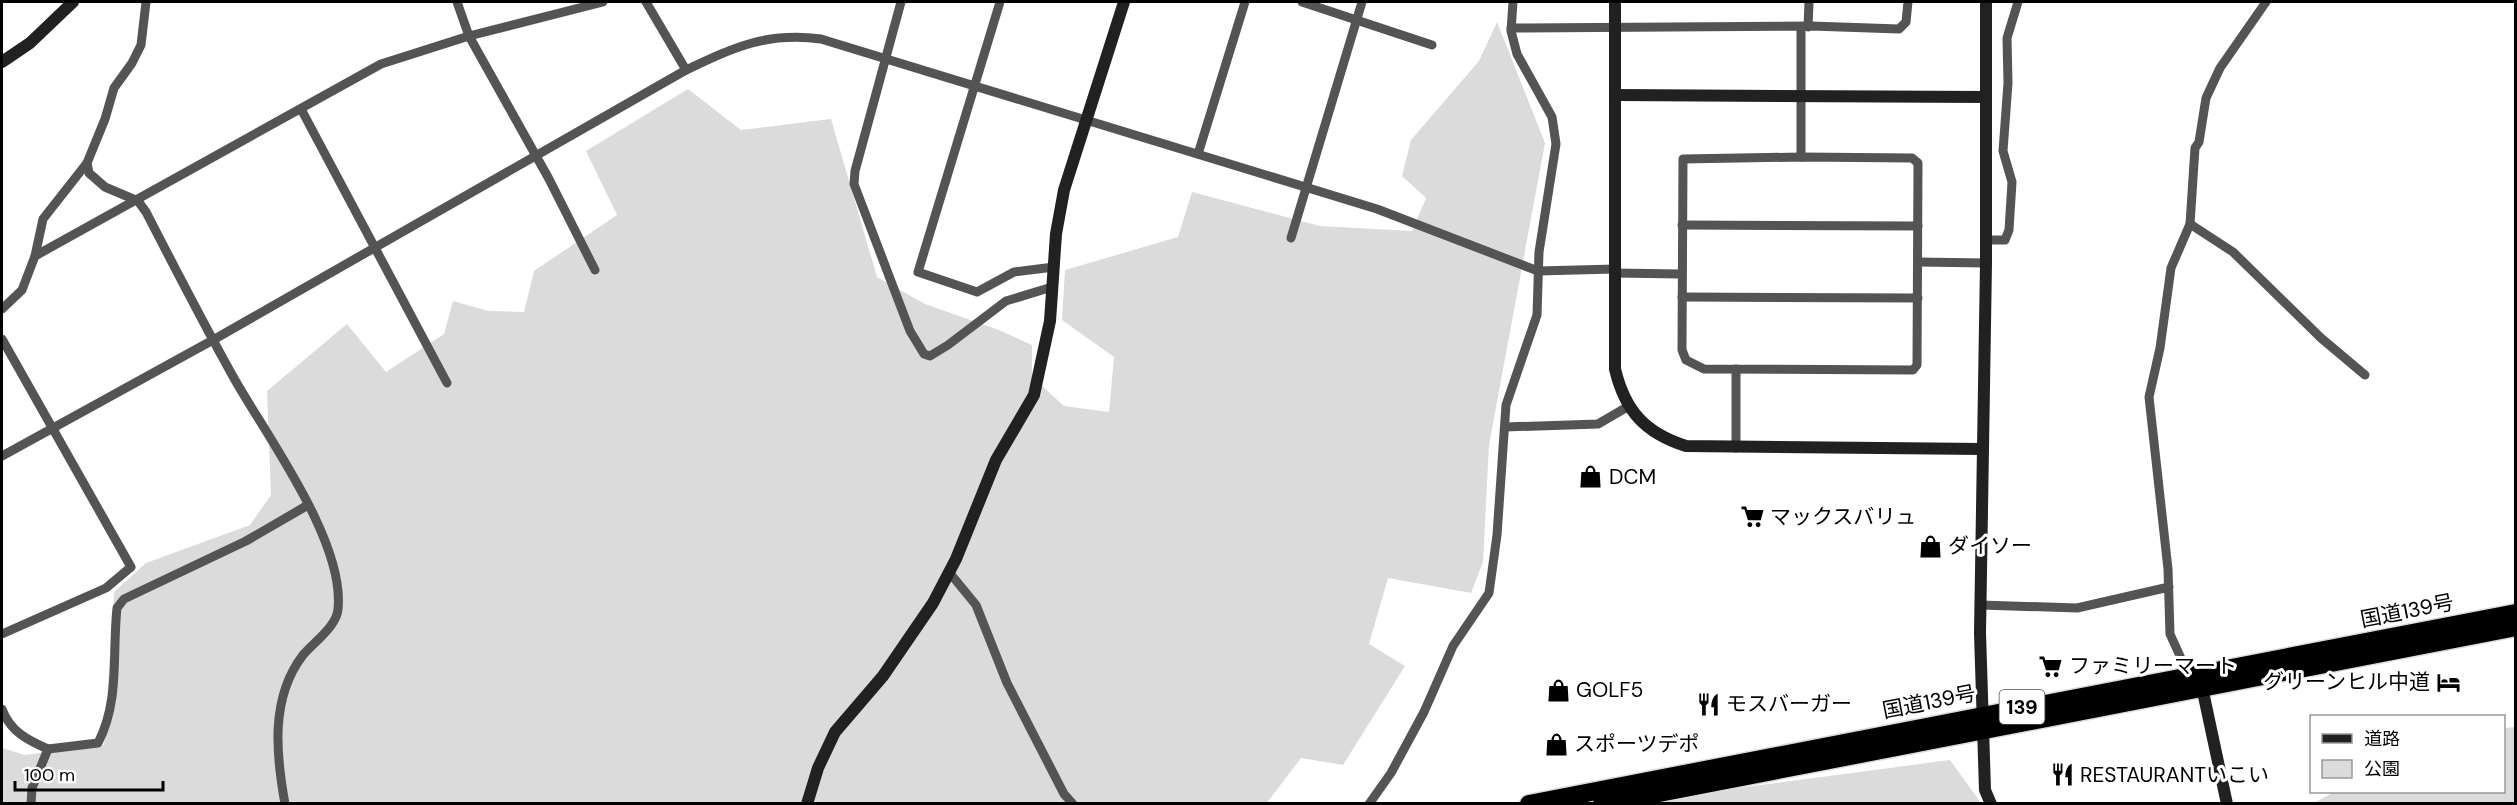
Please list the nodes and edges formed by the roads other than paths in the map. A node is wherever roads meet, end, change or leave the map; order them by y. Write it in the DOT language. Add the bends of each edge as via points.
graph roads {
  1 [pos="73,2"];
  2 [pos="146,2"];
  3 [pos="457,2"];
  4 [pos="603,2"];
  5 [pos="646,2"];
  6 [pos="901,2"];
  7 [pos="1000,2"];
  8 [pos="1124,2"];
  9 [pos="1245,2"];
  10 [pos="1302,2"];
  11 [pos="1362,2"];
  12 [pos="1513,2"];
  13 [pos="1615,2"];
  14 [pos="1809,2"];
  15 [pos="1908,2"];
  16 [pos="1986,2"];
  17 [pos="2018,2"];
  18 [pos="2266,2"];
  19 [pos="1358,18"];
  20 [pos="1511,28"];
  21 [pos="1615,28"];
  22 [pos="1805,28"];
  23 [pos="469,36"];
  24 [pos="1432,45"];
  25 [pos="886,57"];
  26 [pos="2,62"];
  27 [pos="686,70"];
  28 [pos="976,86"];
  29 [pos="1615,95"];
  30 [pos="1801,96"];
  31 [pos="1986,97"];
  32 [pos="301,109"];
  33 [pos="1086,120"];
  34 [pos="1198,154"];
  35 [pos="535,155"];
  36 [pos="1801,157"];
  37 [pos="87,163"];
  38 [pos="1307,188"];
  39 [pos="138,201"];
  40 [pos="2190,224"];
  41 [pos="1682,225"];
  42 [pos="1918,225"];
  43 [pos="1291,238"];
  44 [pos="1986,240"];
  45 [pos="375,247"];
  46 [pos="35,256"];
  47 [pos="1918,262"];
  48 [pos="1986,262"];
  49 [pos="1054,267"];
  50 [pos="595,270"];
  51 [pos="1539,271"];
  52 [pos="1615,271"];
  53 [pos="1681,274"];
  54 [pos="1052,287"];
  55 [pos="1682,297"];
  56 [pos="1917,298"];
  57 [pos="2,309"];
  58 [pos="2,339"];
  59 [pos="213,340"];
  60 [pos="1736,369"];
  61 [pos="2365,375"];
  62 [pos="447,383"];
  63 [pos="1629,406"];
  64 [pos="1505,427"];
  65 [pos="53,428"];
  66 [pos="1736,448"];
  67 [pos="1983,449"];
  68 [pos="2,456"];
  69 [pos="308,505"];
  70 [pos="950,572"];
  71 [pos="2169,587"];
  72 [pos="1980,605"];
  73 [pos="2516,613"];
  74 [pos="2516,627"];
  75 [pos="2,634"];
  76 [pos="2195,682"];
  77 [pos="2,709"];
  78 [pos="1983,722"];
  79 [pos="48,749"];
  80 [pos="31,804"];
  81 [pos="285,804"];
  82 [pos="807,804"];
  83 [pos="1073,804"];
  84 [pos="1369,804"];
  85 [pos="1529,804"];
  86 [pos="1602,804"];
  87 [pos="1991,804"];
  88 [pos="2227,804"];
  1 -- 26 [label="street" via="30,43"];
  2 -- 37 [label="street" via="141,45 114,88"];
  3 -- 23 [label="street"];
  4 -- 23 [label="street"];
  5 -- 27 [label="street"];
  6 -- 25 [label="street"];
  7 -- 28 [label="street"];
  8 -- 33 [label="street"];
  9 -- 34 [label="street"];
  10 -- 19 [label="street"];
  11 -- 19 [label="street"];
  12 -- 20 [label="street"];
  13 -- 21 [label="street"];
  14 -- 22 [label="street"];
  15 -- 22 [label="street" via="1906,22 1899,29"];
  16 -- 31 [label="street"];
  17 -- 44 [label="street" via="2007,38 2003,151 2012,182 2009,230 2005,240"];
  18 -- 40 [label="street" via="2220,68 2206,98 2195,148"];
  19 -- 24 [label="street"];
  19 -- 38 [label="street"];
  20 -- 21 [label="street"];
  20 -- 51 [label="street" via="1517,54 1552,117 1556,144"];
  21 -- 22 [label="street"];
  21 -- 29 [label="street"];
  22 -- 30 [label="street"];
  23 -- 32 [label="street" via="381,64"];
  23 -- 35 [label="street"];
  25 -- 27 [label="street" via="821,39 793,36 739,45"];
  25 -- 28 [label="street"];
  25 -- 54 [label="street" via="854,184 910,331 924,354 930,356 948,345 1006,301"];
  27 -- 35 [label="street"];
  28 -- 33 [label="street"];
  28 -- 49 [label="street" via="918,272 978,292 1014,272"];
  29 -- 30 [label="street"];
  29 -- 52 [label="street"];
  30 -- 31 [label="street"];
  30 -- 36 [label="street"];
  31 -- 44 [label="street"];
  32 -- 39 [label="street"];
  32 -- 45 [label="street"];
  33 -- 34 [label="street"];
  33 -- 49 [label="street" via="1064,190"];
  34 -- 38 [label="street"];
  35 -- 45 [label="street"];
  35 -- 50 [label="street"];
  36 -- 41 [label="street" via="1683,159"];
  36 -- 42 [label="street" via="1912,158 1918,163"];
  37 -- 39 [label="street" via="89,173 105,187"];
  37 -- 46 [label="street" via="43,219"];
  38 -- 43 [label="street"];
  38 -- 51 [label="street" via="1377,209"];
  39 -- 46 [label="street"];
  39 -- 59 [label="street"];
  40 -- 61 [label="street" via="2233,252 2320,339"];
  40 -- 71 [label="street" via="2171,268 2149,397"];
  41 -- 42 [label="street"];
  41 -- 53 [label="street"];
  42 -- 47 [label="street"];
  44 -- 48 [label="street"];
  45 -- 59 [label="street"];
  45 -- 62 [label="street"];
  46 -- 57 [label="street" via="22,290"];
  47 -- 48 [label="street"];
  47 -- 56 [label="street"];
  48 -- 67 [label="street"];
  49 -- 54 [label="street"];
  51 -- 52 [label="street"];
  51 -- 64 [label="street" via="1537,315 1506,405"];
  52 -- 53 [label="street"];
  52 -- 63 [label="street" via="1615,369"];
  53 -- 55 [label="street"];
  54 -- 70 [label="street" via="1047,338 1034,395 996,460"];
  55 -- 56 [label="street"];
  55 -- 60 [label="street" via="1682,350 1686,360 1704,369"];
  56 -- 60 [label="street" via="1917,364 1913,370"];
  58 -- 65 [label="street"];
  59 -- 65 [label="street"];
  59 -- 69 [label="street"];
  60 -- 66 [label="street"];
  63 -- 64 [label="street" via="1598,424"];
  63 -- 66 [label="street" via="1661,438 1686,446"];
  64 -- 84 [label="street" via="1489,593 1453,646 1419,723"];
  65 -- 68 [label="street"];
  65 -- 75 [label="street" via="131,567 106,588"];
  66 -- 67 [label="street"];
  67 -- 72 [label="street"];
  69 -- 79 [label="street" via="246,541 124,598 117,608 114,688 106,728 98,743"];
  69 -- 81 [label="street" via="338,590 338,612 302,657 287,685 279,716 277,749"];
  70 -- 82 [label="street" via="884,676 835,732"];
  70 -- 83 [label="street" via="976,605 1007,683 1064,794"];
  71 -- 72 [label="street" via="2077,608"];
  71 -- 76 [label="street" via="2170,634"];
  72 -- 78 [label="street"];
  73 -- 76 [label="highway, 国道139号 / 139"];
  74 -- 76 [label="highway, 国道139号 / 139"];
  76 -- 78 [label="highway, 国道139号 / 139"];
  76 -- 88 [label="street"];
  77 -- 79 [label="street" via="7,723 26,740"];
  78 -- 85 [label="highway, 国道139号 / 139"];
  78 -- 86 [label="highway, 国道139号 / 139"];
  78 -- 87 [label="street" via="1985,790"];
  79 -- 80 [label="street" via="32,788"];
}
